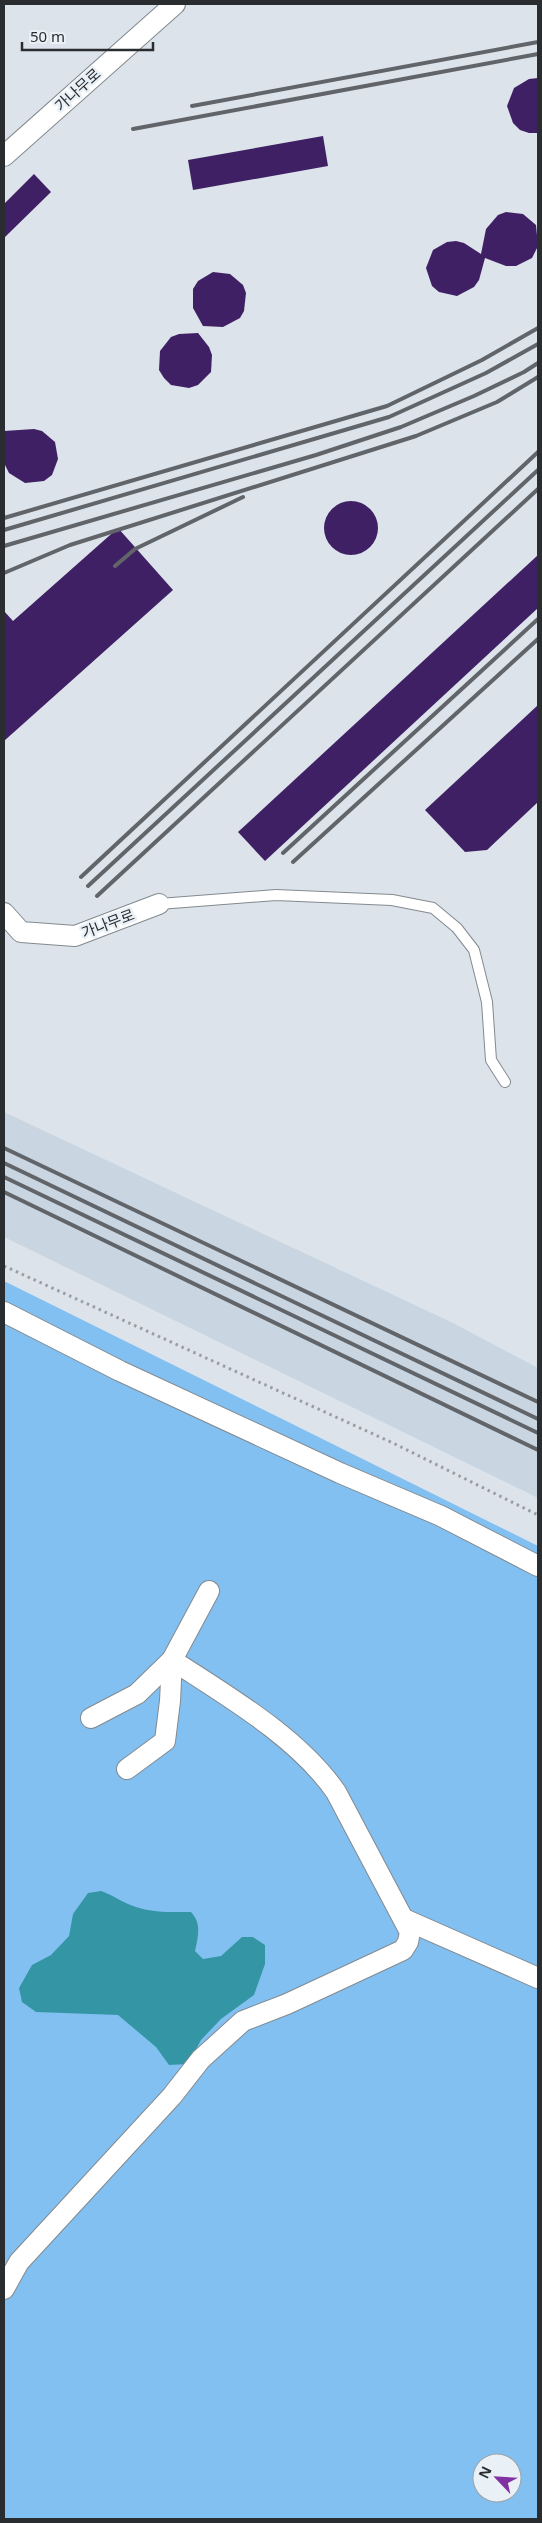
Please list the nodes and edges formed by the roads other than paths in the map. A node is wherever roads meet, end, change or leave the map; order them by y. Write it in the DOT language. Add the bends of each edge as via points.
graph roads {
  1 [pos="175,4"];
  2 [pos="4,156"];
  3 [pos="159,904"];
  4 [pos="4,913"];
  5 [pos="505,1082"];
  6 [pos="4,1312"];
  7 [pos="538,1566"];
  8 [pos="209,1591"];
  9 [pos="172,1660"];
  10 [pos="91,1718"];
  11 [pos="127,1770"];
  12 [pos="404,1919"];
  13 [pos="538,1978"];
  14 [pos="4,2289"];
  1 -- 2 [label="street, 가나무로"];
  3 -- 4 [label="street, 가나무로" via="75,936 21,932"];
  3 -- 5 [label="lane" via="276,895 392,900 433,908 457,928 474,950 487,1002 491,1060"];
  6 -- 7 [label="street" via="120,1371 340,1473 442,1516"];
  8 -- 9 [label="street"];
  9 -- 10 [label="street" via="137,1694"];
  9 -- 11 [label="street" via="165,1741"];
  9 -- 12 [label="street" via="263,1721 325,1776"];
  12 -- 13 [label="street"];
  12 -- 14 [label="street" via="410,1932 403,1950 243,2021 201,2059 172,2096 19,2262"];
}
